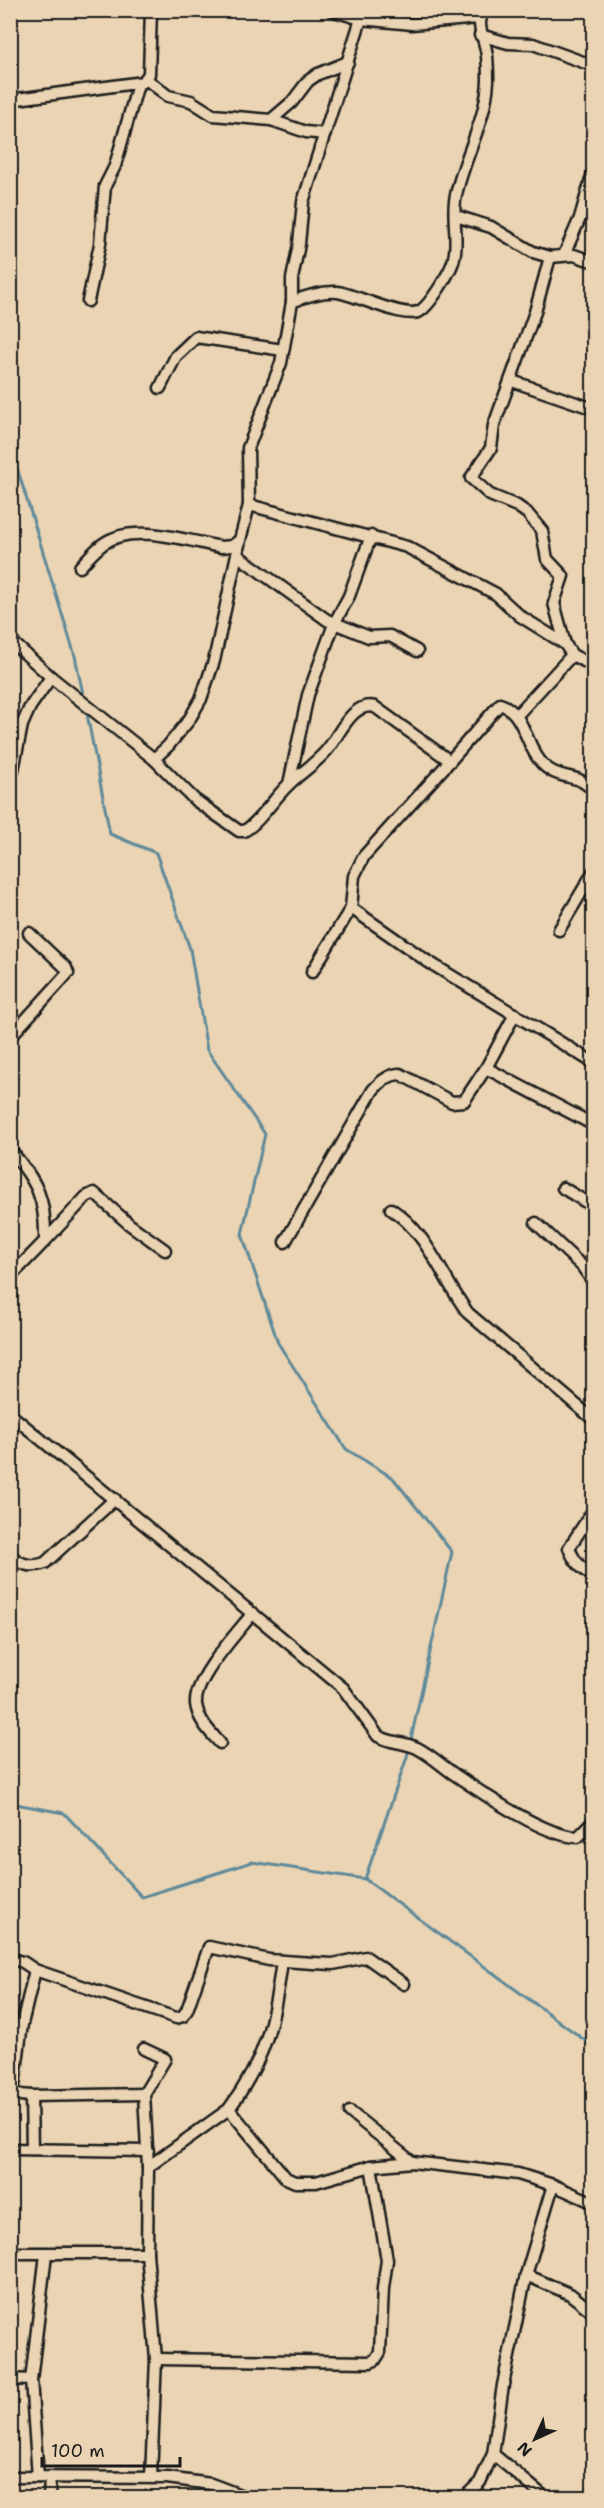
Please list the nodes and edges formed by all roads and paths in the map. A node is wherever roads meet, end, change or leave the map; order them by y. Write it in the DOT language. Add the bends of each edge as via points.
graph roads {
  1 [pos="151,10"];
  2 [pos="331,10"];
  3 [pos="481,14"];
  4 [pos="355,15"];
  5 [pos="480,35"];
  6 [pos="348,62"];
  7 [pos="594,66"];
  8 [pos="142,82"];
  9 [pos="10,100"];
  10 [pos="271,120"];
  11 [pos="325,134"];
  12 [pos="594,169"];
  13 [pos="456,216"];
  14 [pos="564,255"];
  15 [pos="550,257"];
  16 [pos="594,262"];
  17 [pos="88,301"];
  18 [pos="292,302"];
  19 [pos="283,350"];
  20 [pos="512,381"];
  21 [pos="160,388"];
  22 [pos="594,409"];
  23 [pos="249,506"];
  24 [pos="371,536"];
  25 [pos="240,540"];
  26 [pos="237,555"];
  27 [pos="80,567"];
  28 [pos="334,624"];
  29 [pos="10,640"];
  30 [pos="565,644"];
  31 [pos="417,651"];
  32 [pos="572,656"];
  33 [pos="594,666"];
  34 [pos="51,677"];
  35 [pos="517,715"];
  36 [pos="154,759"];
  37 [pos="450,761"];
  38 [pos="289,784"];
  39 [pos="10,785"];
  40 [pos="594,789"];
  41 [pos="594,871"];
  42 [pos="351,908"];
  43 [pos="560,930"];
  44 [pos="29,933"];
  45 [pos="312,972"];
  46 [pos="515,1014"];
  47 [pos="10,1036"];
  48 [pos="593,1061"];
  49 [pos="486,1068"];
  50 [pos="594,1125"];
  51 [pos="10,1150"];
  52 [pos="563,1188"];
  53 [pos="594,1207"];
  54 [pos="391,1209"];
  55 [pos="536,1223"];
  56 [pos="45,1241"];
  57 [pos="285,1242"];
  58 [pos="165,1250"];
  59 [pos="10,1277"];
  60 [pos="594,1283"];
  61 [pos="10,1414"];
  62 [pos="594,1420"];
  63 [pos="115,1499"];
  64 [pos="594,1509"];
  65 [pos="10,1555"];
  66 [pos="594,1577"];
  67 [pos="253,1613"];
  68 [pos="220,1743"];
  69 [pos="594,1821"];
  70 [pos="10,1959"];
  71 [pos="282,1961"];
  72 [pos="35,1970"];
  73 [pos="404,1983"];
  74 [pos="144,2049"];
  75 [pos="12,2094"];
  76 [pos="144,2094"];
  77 [pos="31,2096"];
  78 [pos="229,2109"];
  79 [pos="350,2112"];
  80 [pos="10,2149"];
  81 [pos="32,2149"];
  82 [pos="148,2151"];
  83 [pos="412,2162"];
  84 [pos="371,2166"];
  85 [pos="148,2167"];
  86 [pos="553,2186"];
  87 [pos="594,2203"];
  88 [pos="10,2253"];
  89 [pos="147,2253"];
  90 [pos="46,2254"];
  91 [pos="526,2275"];
  92 [pos="594,2313"];
  93 [pos="156,2359"];
  94 [pos="10,2379"];
  95 [pos="31,2380"];
  96 [pos="493,2454"];
  97 [pos="10,2477"];
  98 [pos="38,2477"];
  99 [pos="50,2477"];
  100 [pos="152,2477"];
  101 [pos="49,2498"];
  102 [pos="248,2498"];
  103 [pos="464,2498"];
  104 [pos="546,2498"];
  1 -- 8 [label="street" via="149,74"];
  2 -- 4 [label="street"];
  3 -- 4 [label="street" via="412,24"];
  3 -- 5 [label="street"];
  4 -- 6 [label="street"];
  5 -- 7 [label="street" via="508,44 533,44"];
  5 -- 13 [label="street" via="486,49 487,92 455,197"];
  6 -- 10 [label="street" via="308,81"];
  6 -- 11 [label="street"];
  8 -- 9 [label="street"];
  8 -- 10 [label="street" via="168,96 190,101 213,115"];
  8 -- 17 [label="street" via="105,186 100,244"];
  10 -- 11 [label="street"];
  11 -- 18 [label="street" via="303,202"];
  12 -- 14 [label="street"];
  13 -- 15 [label="street" via="490,227 533,252"];
  13 -- 18 [label="street" via="450,271 417,313 338,292"];
  14 -- 15 [label="street"];
  14 -- 16 [label="street"];
  15 -- 20 [label="street"];
  18 -- 19 [label="street"];
  19 -- 21 [label="street" via="196,337 176,356"];
  19 -- 23 [label="street" via="248,448"];
  20 -- 22 [label="street"];
  20 -- 30 [label="street" via="494,425 489,452 471,478 490,495 522,509 542,531 547,559 563,576 554,603"];
  23 -- 24 [label="street"];
  23 -- 25 [label="street"];
  24 -- 28 [label="street"];
  24 -- 30 [label="street" via="407,548 496,594 520,616"];
  25 -- 26 [label="street"];
  25 -- 27 [label="street" via="221,547 129,533 104,543"];
  26 -- 28 [label="street"];
  26 -- 36 [label="street" via="214,661 201,699 189,720"];
  28 -- 31 [label="street" via="369,637 390,636"];
  28 -- 38 [label="street" via="308,695"];
  29 -- 34 [label="street"];
  30 -- 32 [label="street"];
  32 -- 33 [label="street"];
  32 -- 35 [label="street"];
  34 -- 36 [label="street"];
  34 -- 39 [label="street" via="22,725"];
  35 -- 37 [label="street" via="504,705 497,706"];
  35 -- 40 [label="street" via="543,765"];
  36 -- 38 [label="street" via="195,800 239,831 249,828"];
  37 -- 38 [label="street" via="375,707 366,706 349,719 326,752"];
  37 -- 42 [label="street" via="364,856 354,876"];
  41 -- 43 [label="street"];
  42 -- 45 [label="street"];
  42 -- 46 [label="street" via="427,961"];
  44 -- 47 [label="street" via="68,973"];
  46 -- 48 [label="street"];
  46 -- 49 [label="street"];
  49 -- 50 [label="street"];
  49 -- 57 [label="street" via="464,1101 457,1103 400,1074 380,1083"];
  51 -- 56 [label="street" via="31,1173 39,1193"];
  52 -- 53 [label="street"];
  54 -- 62 [label="street" via="419,1234 468,1313"];
  55 -- 60 [label="street" via="582,1266"];
  56 -- 58 [label="street" via="94,1193"];
  56 -- 59 [label="street"];
  61 -- 63 [label="street"];
  63 -- 65 [label="street" via="45,1563 26,1565"];
  63 -- 67 [label="street"];
  64 -- 66 [label="street" via="570,1548 577,1563"];
  67 -- 68 [label="street" via="203,1679 196,1696 203,1722"];
  67 -- 69 [label="street" via="343,1689 378,1736 419,1749 543,1827 578,1837"];
  70 -- 72 [label="street"];
  71 -- 72 [label="street" via="209,1947 187,2010 176,2018"];
  71 -- 73 [label="street" via="333,1964 366,1957"];
  71 -- 78 [label="street" via="273,2017 259,2063"];
  72 -- 75 [label="street"];
  74 -- 76 [label="street" via="165,2059"];
  75 -- 77 [label="street"];
  76 -- 77 [label="street"];
  76 -- 82 [label="street"];
  77 -- 81 [label="street"];
  78 -- 84 [label="street" via="286,2178 294,2182 316,2182"];
  78 -- 85 [label="street"];
  79 -- 83 [label="street"];
  80 -- 81 [label="street"];
  81 -- 82 [label="street"];
  82 -- 85 [label="street"];
  83 -- 84 [label="street"];
  83 -- 86 [label="street" via="518,2174"];
  84 -- 93 [label="street" via="387,2260 380,2352 375,2360"];
  85 -- 89 [label="street"];
  86 -- 87 [label="street"];
  86 -- 91 [label="street"];
  88 -- 90 [label="street"];
  89 -- 90 [label="street"];
  89 -- 93 [label="street"];
  90 -- 95 [label="street"];
  91 -- 92 [label="street" via="570,2294"];
  91 -- 96 [label="street"];
  93 -- 100 [label="street"];
  94 -- 95 [label="street"];
  95 -- 98 [label="street"];
  96 -- 103 [label="street" via="480,2482"];
  96 -- 104 [label="street"];
  97 -- 98 [label="street"];
  98 -- 99 [label="street"];
  99 -- 100 [label="street"];
  99 -- 101 [label="street"];
  100 -- 102 [label="street" via="211,2484"];
}
